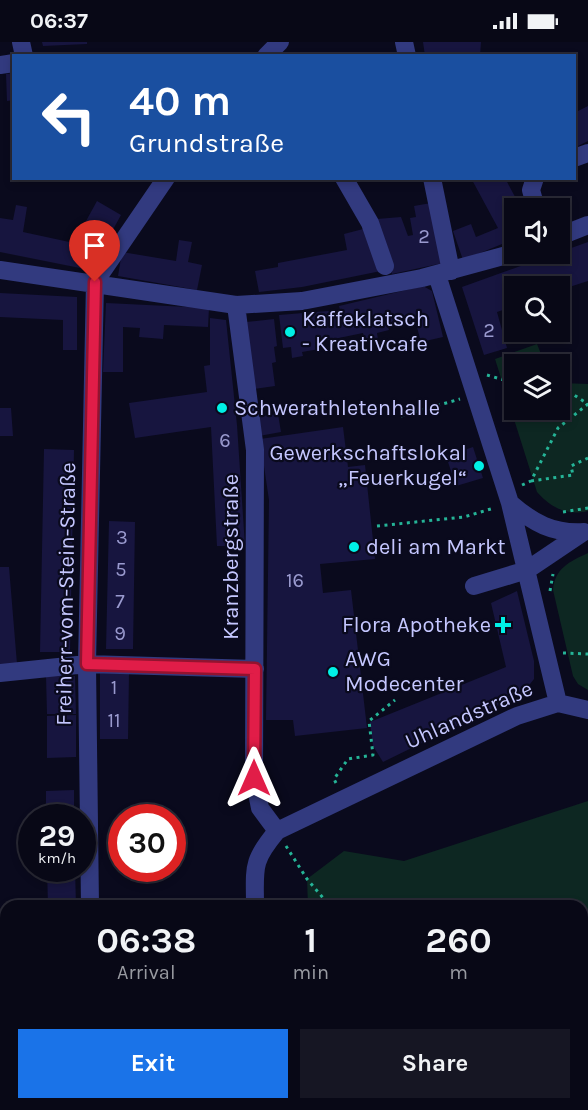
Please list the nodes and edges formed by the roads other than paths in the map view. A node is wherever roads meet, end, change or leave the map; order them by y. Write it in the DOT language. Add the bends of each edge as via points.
graph roads {
  1 [pos="280,42"];
  2 [pos="268,54"];
  3 [pos="165,180"];
  4 [pos="345,180"];
  5 [pos="432,180"];
  6 [pos="534,180"];
  7 [pos="533,198"];
  8 [pos="588,225"];
  9 [pos="570,232"];
  10 [pos="504,256"];
  11 [pos="386,266"];
  12 [pos="0,270"];
  13 [pos="444,273"];
  14 [pos="95,282"];
  15 [pos="236,304"];
  16 [pos="512,494"];
  17 [pos="585,532"];
  18 [pos="526,570"];
  19 [pos="474,586"];
  20 [pos="87,664"];
  21 [pos="255,669"];
  22 [pos="0,673"];
  23 [pos="558,703"];
  24 [pos="588,710"];
  25 [pos="277,831"];
  26 [pos="90,900"];
  27 [pos="255,900"];
  1 -- 2 [label="street"];
  3 -- 14 [label="street"];
  4 -- 11 [label="street" via="370,223"];
  5 -- 13 [label="street, Uhlandstraße"];
  6 -- 7 [label="street"];
  8 -- 9 [label="street"];
  10 -- 13 [label="street"];
  12 -- 14 [label="street"];
  13 -- 15 [label="street" via="302,301"];
  13 -- 16 [label="street, Uhlandstraße"];
  14 -- 15 [label="street"];
  14 -- 20 [label="street, Freiherr-vom-Stein-Straße"];
  15 -- 21 [label="street, Kranzbergstraße" via="255,450"];
  16 -- 17 [label="street" via="532,522 562,531"];
  16 -- 18 [label="street, Uhlandstraße"];
  17 -- 18 [label="street"];
  18 -- 19 [label="street"];
  18 -- 23 [label="street, Uhlandstraße"];
  20 -- 21 [label="street"];
  20 -- 22 [label="street"];
  20 -- 26 [label="street, Freiherr-vom-Stein-Straße"];
  21 -- 25 [label="street, Kranzbergstraße" via="254,778 260,808"];
  23 -- 24 [label="street"];
  23 -- 25 [label="street, Uhlandstraße" via="517,716"];
  25 -- 27 [label="street" via="260,852 255,870"];
}
